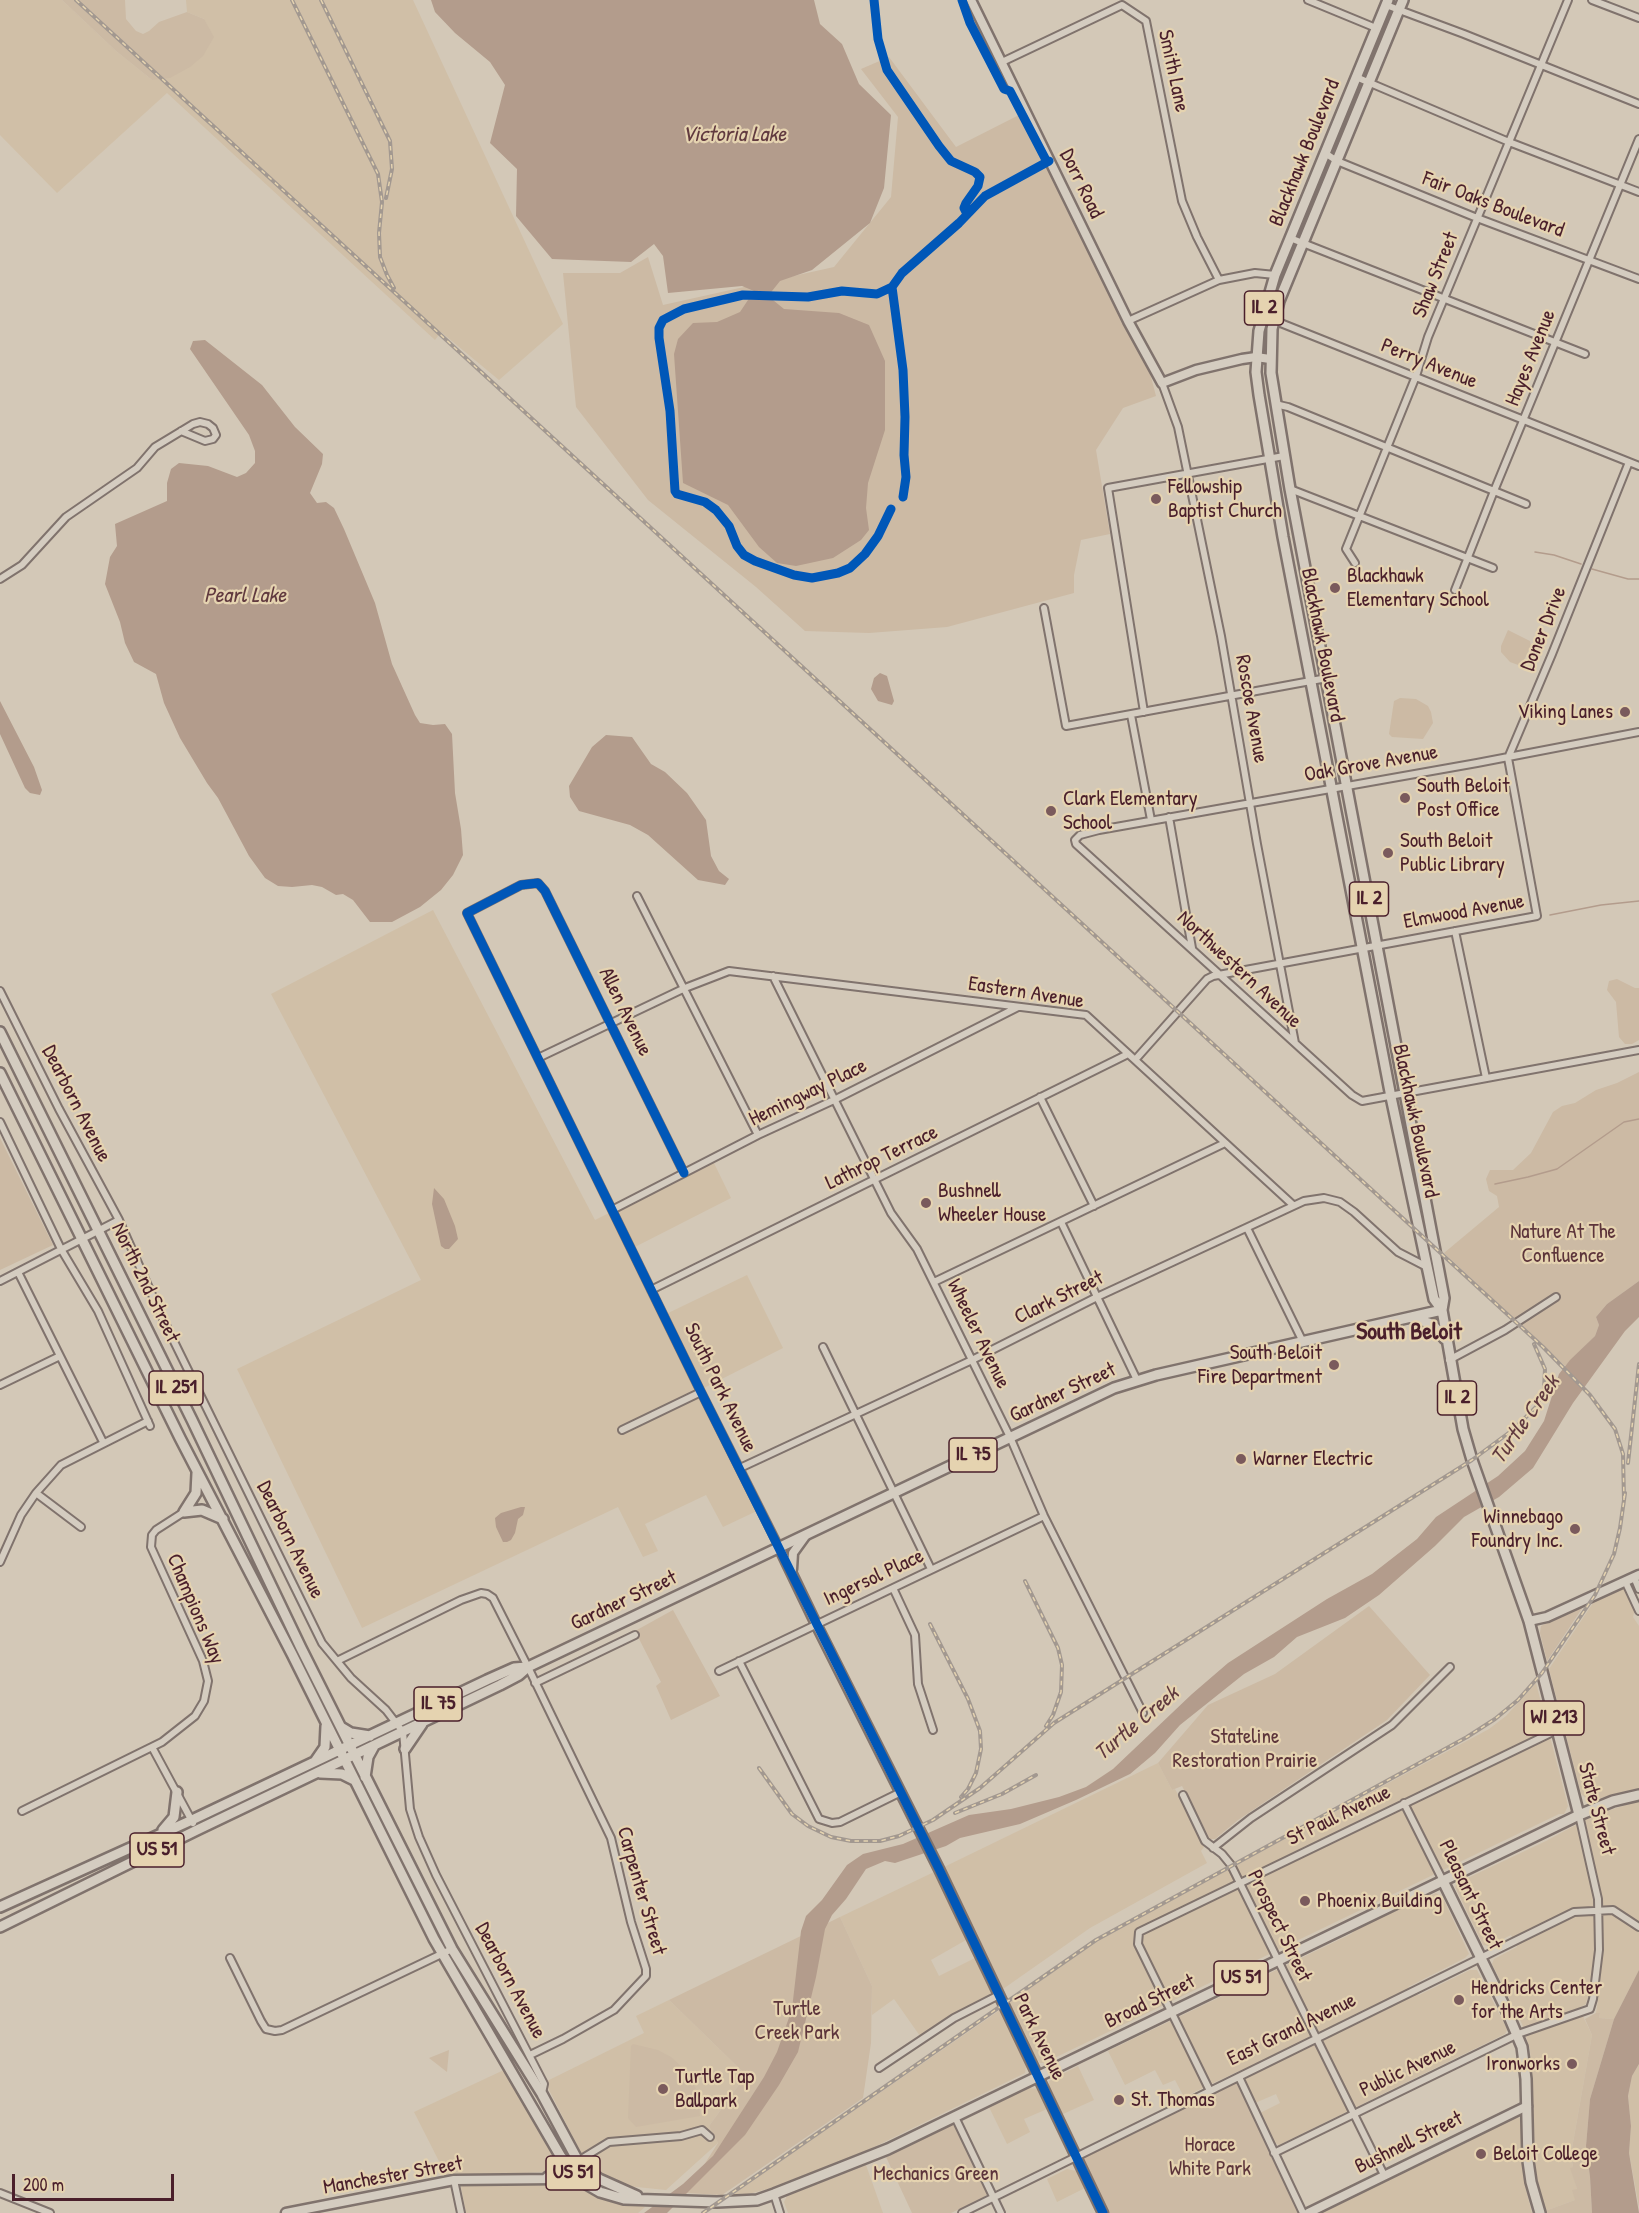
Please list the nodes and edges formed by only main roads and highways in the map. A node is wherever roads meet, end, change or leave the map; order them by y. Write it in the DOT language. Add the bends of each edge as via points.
graph roads {
  1 [pos="1403,0"];
  2 [pos="1387,3"];
  3 [pos="0,1032"];
  4 [pos="0,1073"];
  5 [pos="1442,1310"];
  6 [pos="1411,1318"];
  7 [pos="1446,1340"];
  8 [pos="198,1471"];
  9 [pos="223,1519"];
  10 [pos="1518,1589"];
  11 [pos="528,1667"];
  12 [pos="423,1722"];
  13 [pos="326,1724"];
  14 [pos="340,1726"];
  15 [pos="370,1736"];
  16 [pos="386,1740"];
  17 [pos="374,1745"];
  18 [pos="349,1746"];
  19 [pos="340,1750"];
  20 [pos="354,1755"];
  21 [pos="345,1760"];
  22 [pos="314,1762"];
  23 [pos="315,1774"];
  24 [pos="365,1777"];
  25 [pos="354,1780"];
  26 [pos="177,1792"];
  27 [pos="1639,1795"];
  28 [pos="1579,1815"];
  29 [pos="158,1836"];
  30 [pos="1443,1881"];
  31 [pos="0,1908"];
  32 [pos="0,1927"];
  33 [pos="648,2199"];
  34 [pos="1540,2213"];
  1 -- 5 [label="main road, Blackhawk Boulevard / IL 2" via="1288,274 1273,320 1270,359 1290,489 1444,1298"];
  2 -- 5 [label="main road, Blackhawk Boulevard / IL 2" via="1275,275 1262,312 1256,357 1269,457 1390,1097 1434,1299"];
  3 -- 14 [label="main road, North 2nd Street / IL 251"];
  4 -- 8 [label="main road, North 2nd Street / IL 251"];
  5 -- 6 [label="main road, Gardner Street / IL 75"];
  5 -- 7 [label="main road, Blackhawk Boulevard / IL 2"];
  6 -- 7 [label="main road" via="1432,1324"];
  6 -- 11 [label="main road, Gardner Street / IL 75" via="1114,1388"];
  7 -- 10 [label="main road, Blackhawk Boulevard / IL 2" via="1463,1429"];
  8 -- 9 [label="main road, North 2nd Street / IL 251"];
  8 -- 9 [label="main road" via="196,1493 184,1512 202,1510"];
  9 -- 13 [label="main road, North 2nd Street / IL 251"];
  10 -- 28 [label="main road, State Street / WI 213"];
  11 -- 12 [label="main road, Gardner Street / IL 75"];
  11 -- 15 [label="main road, Gardner Street / IL 75" via="514,1668"];
  12 -- 16 [label="main road, Gardner Street / IL 75"];
  12 -- 16 [label="main road" via="405,1752"];
  13 -- 19 [label="main road, North 2nd Street / IL 251"];
  13 -- 22 [label="main road" via="325,1747"];
  14 -- 15 [label="main road" via="351,1733"];
  14 -- 18 [label="main road, North 2nd Street / IL 251"];
  15 -- 18 [label="main road, Gardner Street / IL 75"];
  16 -- 17 [label="main road, Gardner Street / IL 75"];
  17 -- 20 [label="main road, Gardner Street / IL 75"];
  17 -- 24 [label="main road"];
  18 -- 19 [label="main road, Gardner Street / US 51"];
  18 -- 20 [label="main road, US 51"];
  19 -- 21 [label="main road, North 2nd Street / IL 251"];
  19 -- 22 [label="main road, Gardner Street / US 51"];
  20 -- 21 [label="main road, Gardner Street / IL 75"];
  20 -- 24 [label="main road, US 51"];
  21 -- 23 [label="main road, Gardner Street / IL 75"];
  21 -- 25 [label="main road, IL 251"];
  22 -- 29 [label="main road, Gardner Street / US 51"];
  23 -- 25 [label="main road" via="342,1774"];
  23 -- 32 [label="main road, Gardner Street / US 51"];
  24 -- 33 [label="main road, US 51" via="452,1949 578,2160 599,2179"];
  25 -- 33 [label="main road, US 51" via="442,1954 569,2168 600,2192 624,2199"];
  26 -- 29 [label="main road" via="174,1817"];
  27 -- 28 [label="main road, Broad Street"];
  28 -- 30 [label="main road, Broad Street"];
  29 -- 31 [label="main road, Gardner Street / US 51"];
  30 -- 33 [label="main road, Broad Street / US 51" via="877,2154 757,2200"];
  30 -- 34 [label="main road, Pleasant Street" via="1518,2034 1524,2059 1528,2161"];
}
